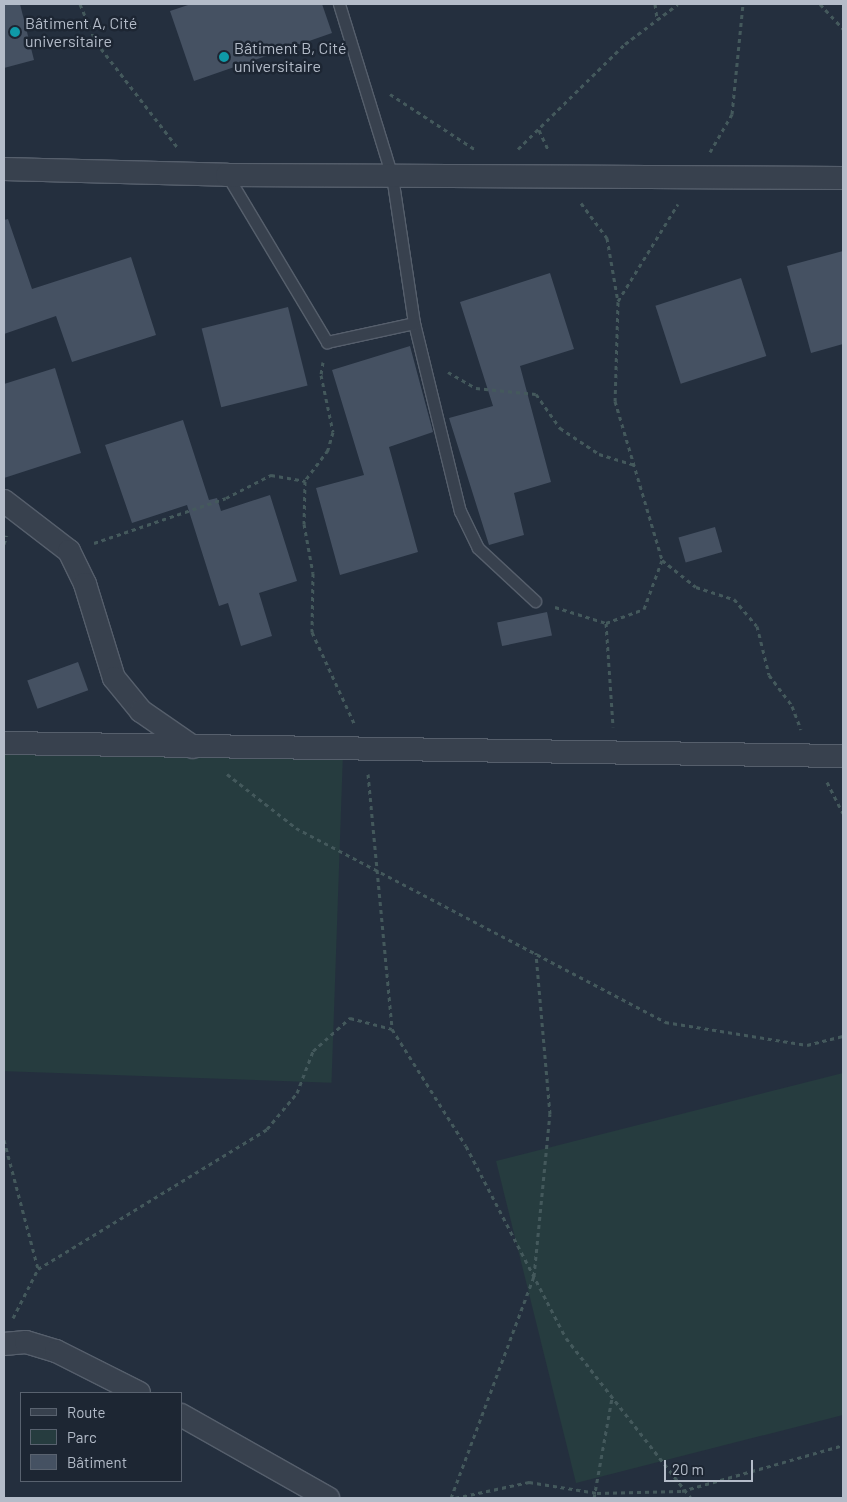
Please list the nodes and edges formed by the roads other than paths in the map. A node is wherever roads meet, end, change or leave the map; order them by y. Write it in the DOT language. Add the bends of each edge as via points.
graph roads {
  1 [pos="339,4"];
  2 [pos="4,169"];
  3 [pos="227,175"];
  4 [pos="392,176"];
  5 [pos="843,178"];
  6 [pos="414,323"];
  7 [pos="4,501"];
  8 [pos="535,601"];
  9 [pos="4,743"];
  10 [pos="193,747"];
  11 [pos="843,756"];
  12 [pos="5,1343"];
  13 [pos="137,1392"];
  14 [pos="182,1416"];
  15 [pos="328,1498"];
  1 -- 4 [label="lane"];
  2 -- 3 [label="street"];
  3 -- 4 [label="street"];
  3 -- 6 [label="lane" via="327,342"];
  4 -- 5 [label="street"];
  4 -- 6 [label="lane"];
  6 -- 8 [label="lane" via="460,511 478,548"];
  7 -- 10 [label="street" via="70,551 86,584 114,678 141,711"];
  9 -- 10 [label="street"];
  10 -- 11 [label="street"];
  12 -- 13 [label="street" via="26,1342 56,1351"];
  14 -- 15 [label="street"];
}
